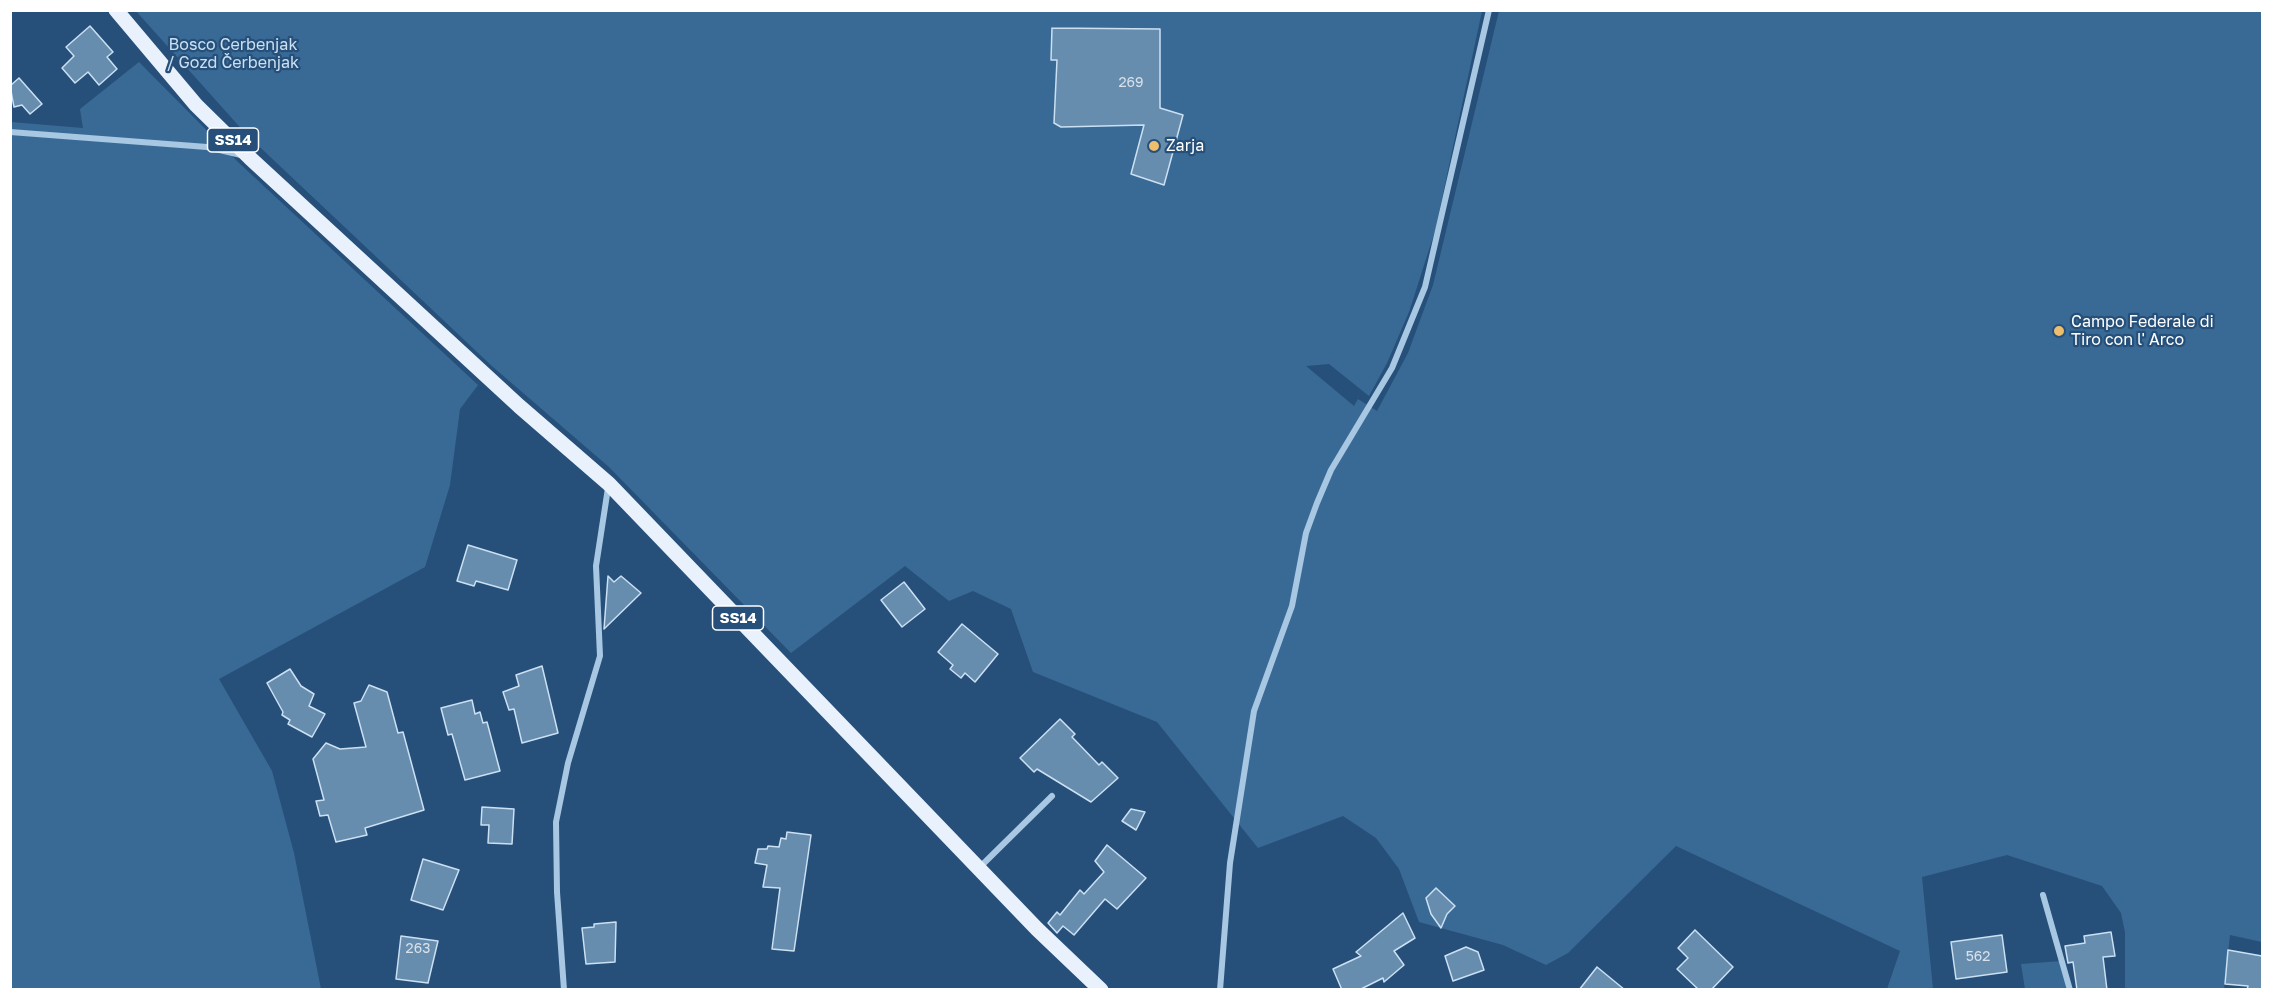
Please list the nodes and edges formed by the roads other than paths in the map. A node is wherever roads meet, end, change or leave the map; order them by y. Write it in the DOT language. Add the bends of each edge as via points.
graph roads {
  1 [pos="116,10"];
  2 [pos="1490,10"];
  3 [pos="10,132"];
  4 [pos="250,158"];
  5 [pos="609,484"];
  6 [pos="1052,796"];
  7 [pos="980,868"];
  8 [pos="2043,895"];
  9 [pos="564,990"];
  10 [pos="1101,990"];
  11 [pos="1220,990"];
  12 [pos="2070,990"];
  1 -- 4 [label="main road, SS14" via="196,105"];
  2 -- 11 [label="street" via="1425,287 1410,328 1372,405 1331,470 1306,533 1292,606 1254,711 1230,863"];
  3 -- 4 [label="street" via="207,147"];
  4 -- 5 [label="main road, SS14"];
  5 -- 7 [label="main road, SS14"];
  5 -- 9 [label="street" via="596,566 600,656 568,762 556,822"];
  6 -- 7 [label="street"];
  7 -- 10 [label="main road, SS14"];
  8 -- 12 [label="street"];
}
